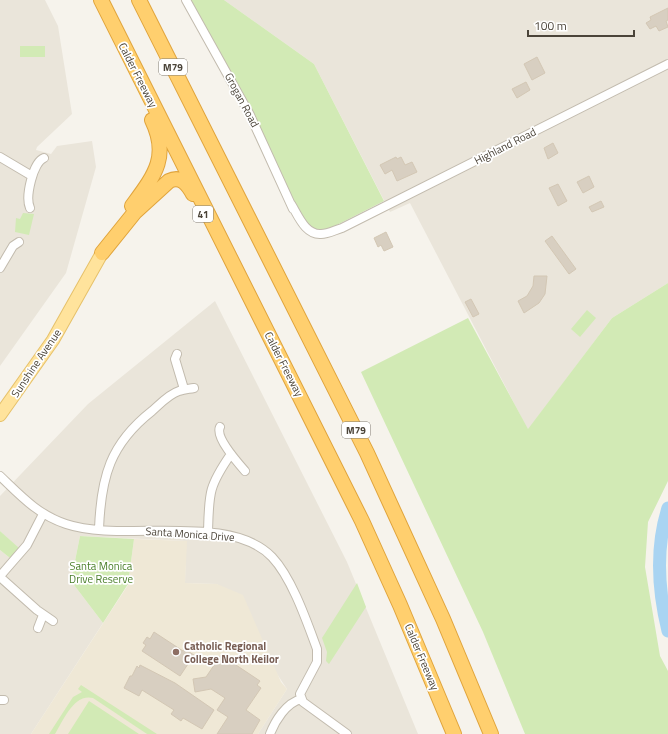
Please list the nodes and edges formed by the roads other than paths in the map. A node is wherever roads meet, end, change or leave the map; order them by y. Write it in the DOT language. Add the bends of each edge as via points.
graph roads {
  1 [pos="93,0"];
  2 [pos="101,0"];
  3 [pos="139,0"];
  4 [pos="186,0"];
  5 [pos="668,64"];
  6 [pos="0,157"];
  7 [pos="44,158"];
  8 [pos="32,176"];
  9 [pos="30,208"];
  10 [pos="313,235"];
  11 [pos="19,242"];
  12 [pos="102,253"];
  13 [pos="0,268"];
  14 [pos="70,310"];
  15 [pos="275,347"];
  16 [pos="176,354"];
  17 [pos="194,388"];
  18 [pos="184,390"];
  19 [pos="0,403"];
  20 [pos="0,415"];
  21 [pos="220,427"];
  22 [pos="231,454"];
  23 [pos="245,471"];
  24 [pos="0,476"];
  25 [pos="43,514"];
  26 [pos="99,529"];
  27 [pos="208,533"];
  28 [pos="0,576"];
  29 [pos="43,615"];
  30 [pos="53,621"];
  31 [pos="38,628"];
  32 [pos="301,699"];
  33 [pos="270,734"];
  34 [pos="347,734"];
  35 [pos="454,734"];
  36 [pos="491,734"];
  1 -- 12 [label="highway, 41" via="154,125 161,147 154,175"];
  2 -- 15 [label="highway, Calder Freeway"];
  3 -- 36 [label="highway, M79" via="379,478 443,619"];
  4 -- 10 [label="street, Grogan Road" via="250,114 300,226"];
  5 -- 10 [label="street, Highland Road" via="336,233 324,238"];
  6 -- 8 [label="street"];
  7 -- 8 [label="street"];
  8 -- 9 [label="street" via="28,201"];
  11 -- 13 [label="street" via="13,246"];
  12 -- 14 [label="main road, Sunshine Avenue / 41"];
  12 -- 15 [label="highway, 41" via="135,212 155,193 172,180 182,181 189,187 256,319"];
  14 -- 19 [label="main road, Sunshine Avenue / 41"];
  14 -- 20 [label="main road, Sunshine Avenue / 41" via="53,340"];
  15 -- 35 [label="highway, Calder Freeway" via="362,521"];
  16 -- 18 [label="street" via="175,359"];
  17 -- 18 [label="street"];
  18 -- 26 [label="street" via="173,394 139,421 119,445 104,477"];
  21 -- 22 [label="street" via="220,434"];
  22 -- 23 [label="street"];
  22 -- 27 [label="street" via="216,475 210,490"];
  24 -- 25 [label="street, Santa Monica Drive"];
  25 -- 26 [label="street, Santa Monica Drive" via="75,527"];
  25 -- 28 [label="street" via="27,545"];
  26 -- 27 [label="street, Santa Monica Drive"];
  27 -- 32 [label="street, Santa Monica Drive" via="233,535 248,540 271,556 285,575 318,653 317,662 301,691"];
  28 -- 29 [label="street"];
  29 -- 30 [label="street"];
  29 -- 31 [label="street"];
  32 -- 33 [label="street" via="294,702 281,715"];
  32 -- 34 [label="street" via="309,708"];
}
